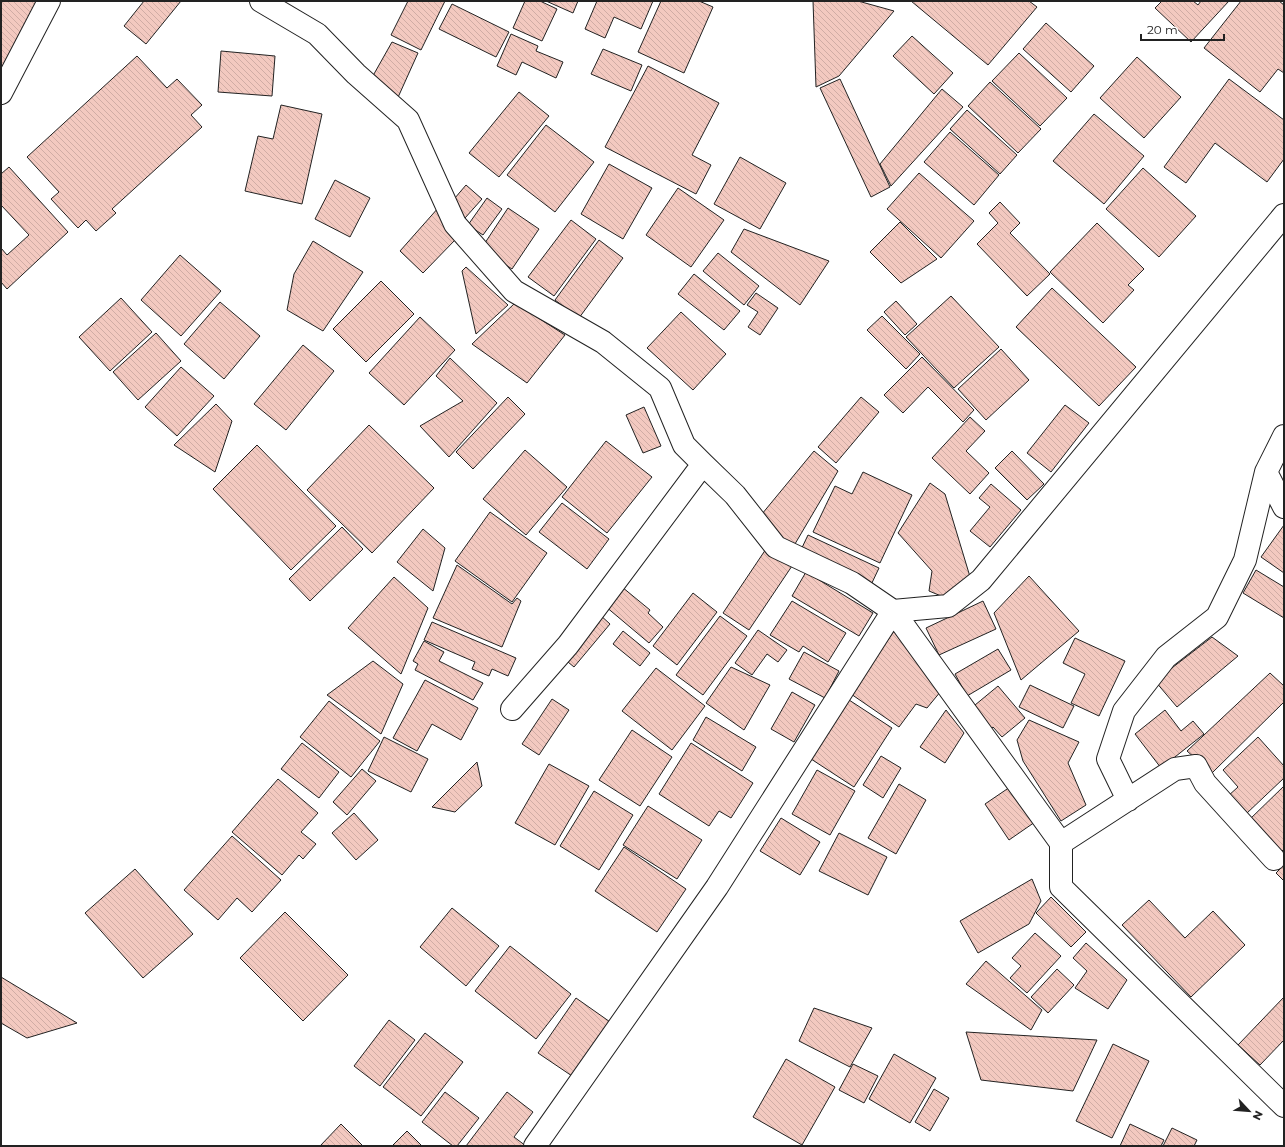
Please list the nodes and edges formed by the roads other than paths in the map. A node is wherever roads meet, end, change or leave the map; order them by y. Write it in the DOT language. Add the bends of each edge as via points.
graph roads {
  1 [pos="49,1"];
  2 [pos="261,1"];
  3 [pos="1,93"];
  4 [pos="1284,214"];
  5 [pos="1284,436"];
  6 [pos="702,464"];
  7 [pos="1266,472"];
  8 [pos="1284,507"];
  9 [pos="893,611"];
  10 [pos="512,709"];
  11 [pos="1128,800"];
  12 [pos="1060,843"];
  13 [pos="1274,859"];
  14 [pos="1284,1106"];
  15 [pos="535,1146"];
  1 -- 3 [label="street"];
  2 -- 6 [label="street" via="317,34 356,74 408,120 455,224 514,291 602,342 660,388 684,444"];
  4 -- 9 [label="street" via="981,580 948,606"];
  5 -- 7 [label="street"];
  6 -- 9 [label="street" via="735,495 776,546 852,583"];
  6 -- 10 [label="street" via="568,645"];
  7 -- 8 [label="street"];
  7 -- 11 [label="street" via="1245,560 1217,617 1166,657 1124,711 1108,760"];
  9 -- 12 [label="street"];
  9 -- 15 [label="street" via="717,887"];
  11 -- 12 [label="street"];
  11 -- 13 [label="street" via="1175,769 1196,766 1204,783"];
  12 -- 14 [label="street" via="1061,887"];
}
